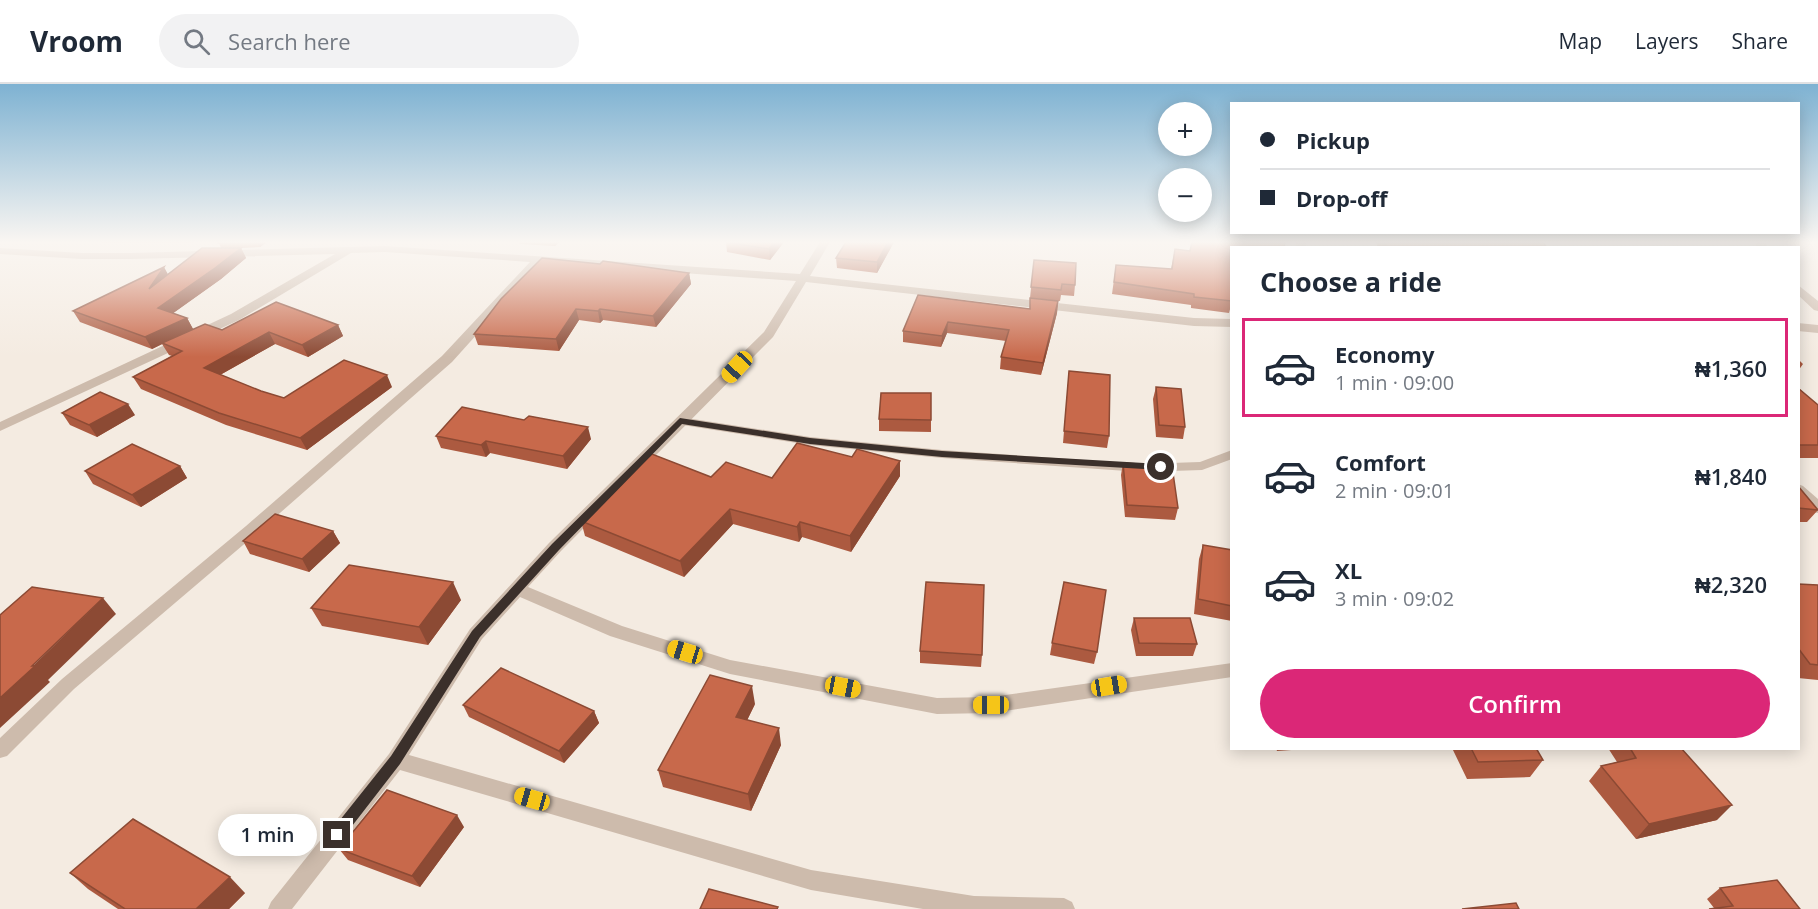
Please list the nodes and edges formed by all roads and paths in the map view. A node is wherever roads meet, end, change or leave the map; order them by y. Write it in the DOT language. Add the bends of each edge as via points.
graph roads {
  1 [pos="297,280"];
  2 [pos="519,280"];
  3 [pos="800,280"];
  4 [pos="823,280"];
  5 [pos="1800,290"];
  6 [pos="1818,308"];
  7 [pos="1230,323"];
  8 [pos="1800,327"];
  9 [pos="1818,329"];
  10 [pos="680,421"];
  11 [pos="0,428"];
  12 [pos="1230,455"];
  13 [pos="1800,491"];
  14 [pos="1818,508"];
  15 [pos="517,589"];
  16 [pos="1230,670"];
  17 [pos="0,750"];
  18 [pos="396,760"];
  19 [pos="279,909"];
  20 [pos="1064,909"];
  1 -- 11 [label="street" via="235,317"];
  2 -- 17 [label="street" via="447,359 68,684"];
  3 -- 10 [label="street" via="769,334"];
  4 -- 7 [label="street"];
  5 -- 6 [label="street"];
  8 -- 9 [label="street"];
  10 -- 12 [label="lane" via="810,441 1141,468 1202,466"];
  10 -- 15 [label="street"];
  13 -- 14 [label="street"];
  15 -- 16 [label="street" via="616,631 730,667 937,706 991,705"];
  15 -- 18 [label="street" via="476,634"];
  18 -- 19 [label="street"];
  18 -- 20 [label="street" via="811,880 974,907"];
}
